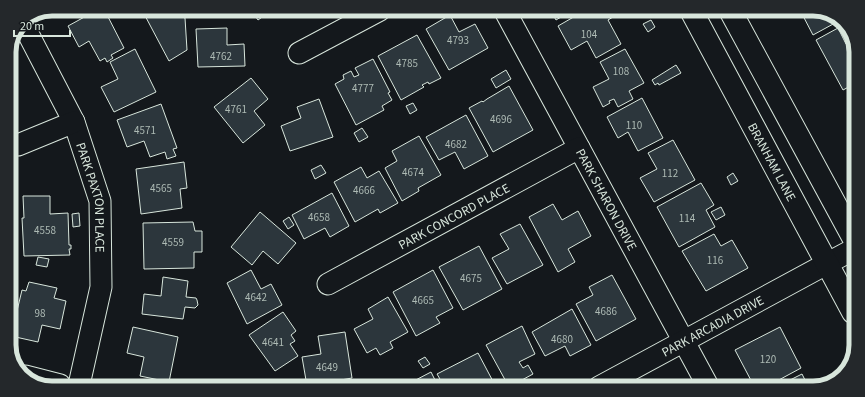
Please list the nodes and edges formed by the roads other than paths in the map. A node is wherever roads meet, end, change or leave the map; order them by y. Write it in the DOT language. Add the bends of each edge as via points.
graph roads {
  1 [pos="369,16"];
  2 [pos="508,16"];
  3 [pos="694,16"];
  4 [pos="733,16"];
  5 [pos="25,29"];
  6 [pos="299,53"];
  7 [pos="74,122"];
  8 [pos="18,145"];
  9 [pos="579,148"];
  10 [pos="849,230"];
  11 [pos="849,252"];
  12 [pos="827,263"];
  13 [pos="328,284"];
  14 [pos="849,304"];
  15 [pos="684,341"];
  16 [pos="80,381"];
  17 [pos="610,381"];
  18 [pos="705,381"];
  1 -- 6 [label="street"];
  2 -- 9 [label="street, PARK SHARON DRIVE"];
  3 -- 12 [label="main road, BRANHAM LANE"];
  4 -- 10 [label="main road"];
  5 -- 7 [label="street, PARK PAXTON PLACE"];
  7 -- 8 [label="street"];
  7 -- 16 [label="street, PARK PAXTON PLACE" via="100,201 101,287"];
  9 -- 13 [label="street, PARK CONCORD PLACE"];
  9 -- 15 [label="street, PARK SHARON DRIVE"];
  11 -- 12 [label="street, PARK ARCADIA DRIVE"];
  12 -- 14 [label="main road, BRANHAM LANE"];
  12 -- 15 [label="street, PARK ARCADIA DRIVE"];
  15 -- 17 [label="street, PARK ARCADIA DRIVE"];
  15 -- 18 [label="street, PARK SHARON DRIVE"];
}
